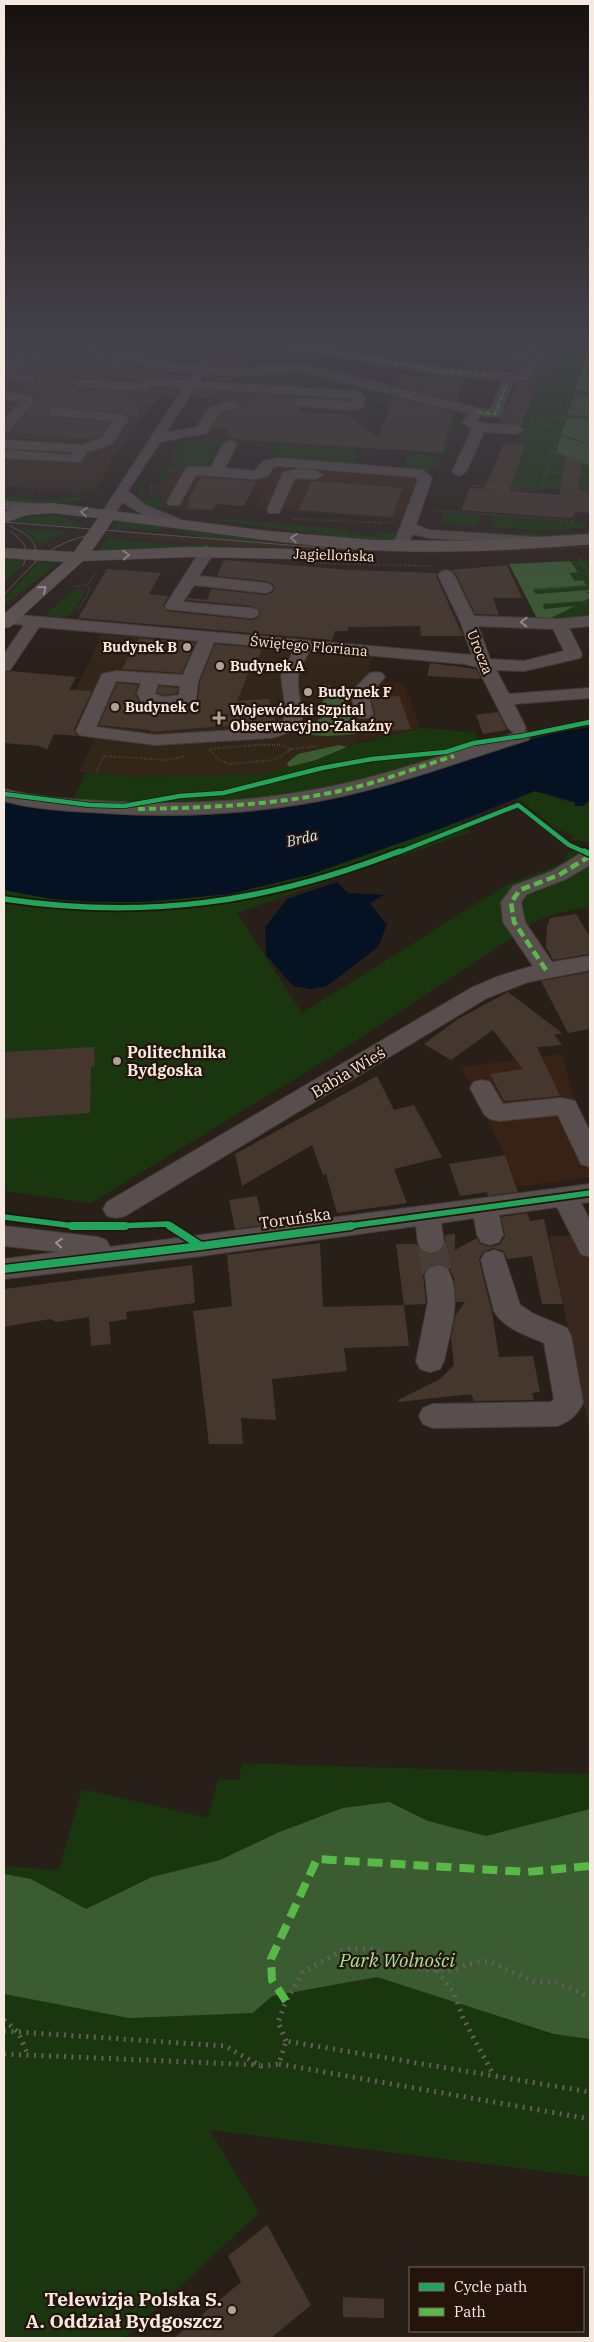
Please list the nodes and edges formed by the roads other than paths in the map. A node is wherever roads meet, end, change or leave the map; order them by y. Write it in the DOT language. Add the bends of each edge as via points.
graph roads {
  1 [pos="80,451"];
  2 [pos="148,451"];
  3 [pos="226,451"];
  4 [pos="470,451"];
  5 [pos="4,454"];
  6 [pos="63,458"];
  7 [pos="256,462"];
  8 [pos="279,462"];
  9 [pos="54,471"];
  10 [pos="216,472"];
  11 [pos="461,478"];
  12 [pos="338,481"];
  13 [pos="424,485"];
  14 [pos="121,492"];
  15 [pos="174,502"];
  16 [pos="4,505"];
  17 [pos="39,508"];
  18 [pos="274,510"];
  19 [pos="108,514"];
  20 [pos="4,518"];
  21 [pos="177,523"];
  22 [pos="408,524"];
  23 [pos="590,539"];
  24 [pos="558,542"];
  25 [pos="395,545"];
  26 [pos="207,551"];
  27 [pos="4,553"];
  28 [pos="585,556"];
  29 [pos="78,557"];
  30 [pos="446,575"];
  31 [pos="188,580"];
  32 [pos="266,588"];
  33 [pos="251,614"];
  34 [pos="6,621"];
  35 [pos="468,621"];
  36 [pos="590,621"];
  37 [pos="34,622"];
  38 [pos="559,624"];
  39 [pos="207,638"];
  40 [pos="304,646"];
  41 [pos="483,662"];
  42 [pos="4,666"];
  43 [pos="376,677"];
  44 [pos="590,693"];
  45 [pos="502,700"];
  46 [pos="364,714"];
  47 [pos="4,795"];
  48 [pos="583,852"];
  49 [pos="590,962"];
  50 [pos="546,970"];
  51 [pos="482,1088"];
  52 [pos="590,1158"];
  53 [pos="590,1193"];
  54 [pos="565,1196"];
  55 [pos="485,1207"];
  56 [pos="116,1209"];
  57 [pos="427,1214"];
  58 [pos="4,1236"];
  59 [pos="430,1243"];
  60 [pos="590,1247"];
  61 [pos="160,1250"];
  62 [pos="4,1269"];
  63 [pos="438,1275"];
  64 [pos="430,1361"];
  65 [pos="432,1416"];
  1 -- 6 [label="street" via="75,459"];
  2 -- 14 [label="street"];
  3 -- 10 [label="street"];
  4 -- 11 [label="street"];
  5 -- 6 [label="street"];
  6 -- 9 [label="street"];
  7 -- 8 [label="street"];
  8 -- 10 [label="street" via="268,464 264,472 257,475"];
  8 -- 13 [label="street" via="342,467 393,465 424,476"];
  10 -- 15 [label="street" via="192,470"];
  12 -- 13 [label="street"];
  13 -- 18 [label="street" via="396,480 292,474"];
  13 -- 22 [label="street"];
  14 -- 19 [label="street"];
  14 -- 21 [label="street" via="138,508"];
  16 -- 17 [label="street"];
  19 -- 17 [label="main road, Jagiellońska, one-way"];
  17 -- 20 [label="main road, Jagiellońska"];
  19 -- 21 [label="main road, Jagiellońska"];
  19 -- 29 [label="main road"];
  25 -- 21 [label="main road, Jagiellońska, one-way" via="325,541"];
  22 -- 24 [label="street" via="414,530 429,534"];
  22 -- 25 [label="street" via="402,543"];
  23 -- 24 [label="main road, Jagiellońska"];
  24 -- 25 [label="main road, Jagiellońska"];
  26 -- 28 [label="main road, Jagiellońska" via="443,558"];
  29 -- 26 [label="main road, Jagiellońska, one-way"];
  26 -- 31 [label="street"];
  27 -- 29 [label="main road, Jagiellońska"];
  34 -- 29 [label="main road, one-way"];
  30 -- 35 [label="street, Urocza"];
  31 -- 32 [label="street"];
  31 -- 33 [label="street" via="172,606"];
  34 -- 37 [label="street, Świętego Floriana"];
  38 -- 35 [label="street, one-way"];
  35 -- 41 [label="street, Urocza"];
  36 -- 38 [label="street"];
  37 -- 39 [label="street, Świętego Floriana"];
  37 -- 42 [label="street"];
  38 -- 41 [label="street, Świętego Floriana" via="574,654 524,666"];
  39 -- 40 [label="street, Świętego Floriana"];
  39 -- 40 [label="street" via="189,681 187,700 163,702 147,697 151,679 108,678 85,731 155,740 271,733 283,729 295,717 290,672"];
  40 -- 41 [label="street, Świętego Floriana"];
  41 -- 45 [label="street, Urocza"];
  43 -- 46 [label="street" via="359,693"];
  44 -- 45 [label="street"];
  45 -- 47 [label="street, Urocza" via="519,732 345,790 208,808 145,809 71,805"];
  48 -- 50 [label="street" via="566,872 527,885 514,894 510,906 514,922"];
  49 -- 50 [label="street, Babia Wieś"];
  50 -- 56 [label="street, Babia Wieś" via="504,981 479,993"];
  51 -- 52 [label="street" via="492,1108 499,1113 567,1108"];
  53 -- 54 [label="street, Toruńska"];
  54 -- 55 [label="street, Toruńska"];
  54 -- 60 [label="street"];
  55 -- 57 [label="street, Toruńska"];
  55 -- 65 [label="street" via="508,1311 524,1322 557,1336 569,1403 557,1414"];
  57 -- 59 [label="street"];
  57 -- 61 [label="street, Toruńska"];
  61 -- 58 [label="street, Toruńska, one-way"];
  61 -- 62 [label="street, Toruńska"];
  63 -- 64 [label="street" via="442,1302"];
}
